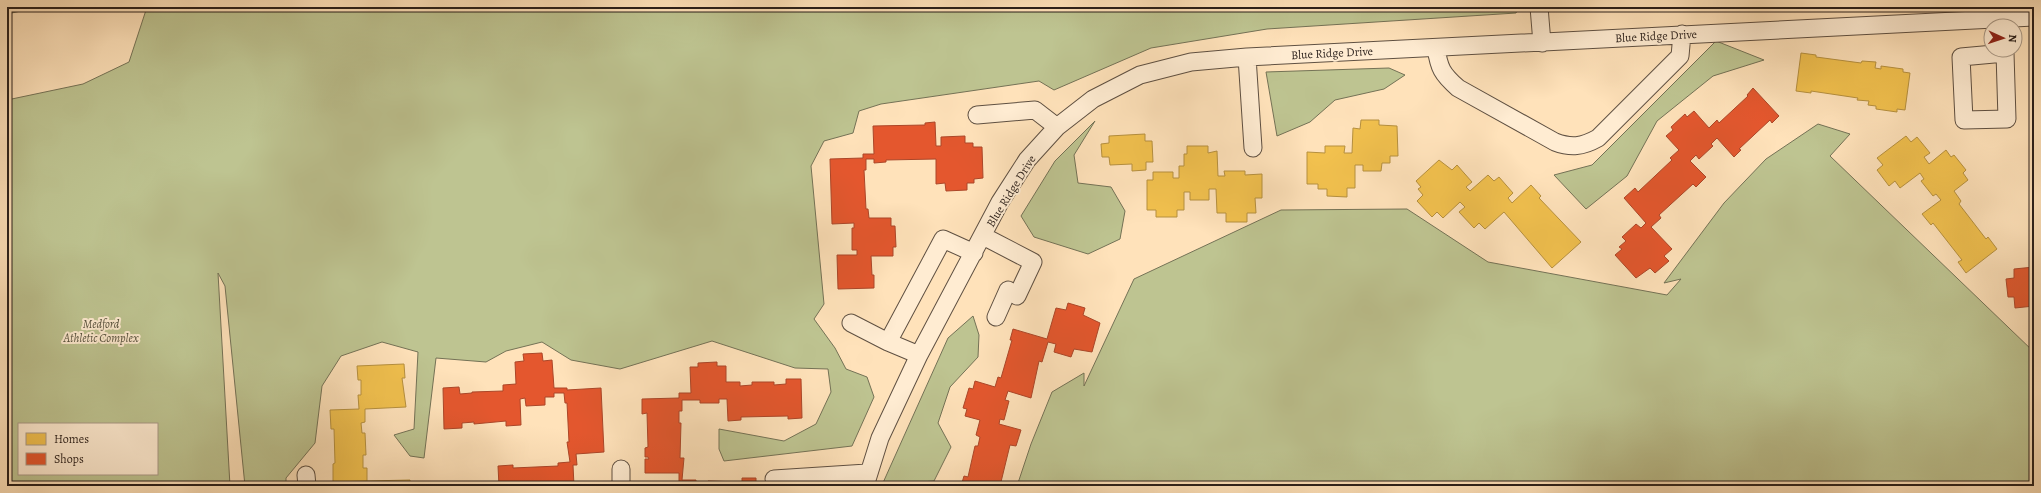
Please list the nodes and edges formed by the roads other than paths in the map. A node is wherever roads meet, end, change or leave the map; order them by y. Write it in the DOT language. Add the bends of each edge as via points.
graph roads {
  1 [pos="1539,7"];
  2 [pos="2034,18"];
  3 [pos="2023,20"];
  4 [pos="1983,24"];
  5 [pos="1682,34"];
  6 [pos="1542,42"];
  7 [pos="1436,48"];
  8 [pos="2005,51"];
  9 [pos="1247,57"];
  10 [pos="977,115"];
  11 [pos="1057,127"];
  12 [pos="1253,148"];
  13 [pos="983,236"];
  14 [pos="974,253"];
  15 [pos="996,317"];
  16 [pos="851,323"];
  17 [pos="888,342"];
  18 [pos="919,355"];
  19 [pos="774,479"];
  20 [pos="866,480"];
  1 -- 6 [label="street"];
  2 -- 3 [label="street, Blue Ridge Drive"];
  4 -- 5 [label="street, Blue Ridge Drive"];
  5 -- 6 [label="street, Blue Ridge Drive"];
  5 -- 7 [label="street" via="1680,56 1598,138 1577,146 1555,142 1458,88 1446,78 1439,67"];
  6 -- 7 [label="street, Blue Ridge Drive"];
  7 -- 9 [label="street, Blue Ridge Drive"];
  8 -- 8 [label="street" via="2007,118 1964,120 1961,57"];
  9 -- 11 [label="street, Blue Ridge Drive" via="1191,62 1140,75 1093,99"];
  9 -- 12 [label="street"];
  10 -- 11 [label="street" via="1035,110"];
  11 -- 13 [label="street, Blue Ridge Drive" via="1027,160 1000,202"];
  13 -- 14 [label="street, Blue Ridge Drive"];
  13 -- 15 [label="street" via="1033,262 1017,296 1008,290"];
  14 -- 17 [label="street" via="943,239"];
  14 -- 18 [label="street, Blue Ridge Drive"];
  16 -- 17 [label="street"];
  17 -- 18 [label="street"];
  18 -- 20 [label="street, Blue Ridge Drive" via="880,438"];
  19 -- 20 [label="street"];
}
